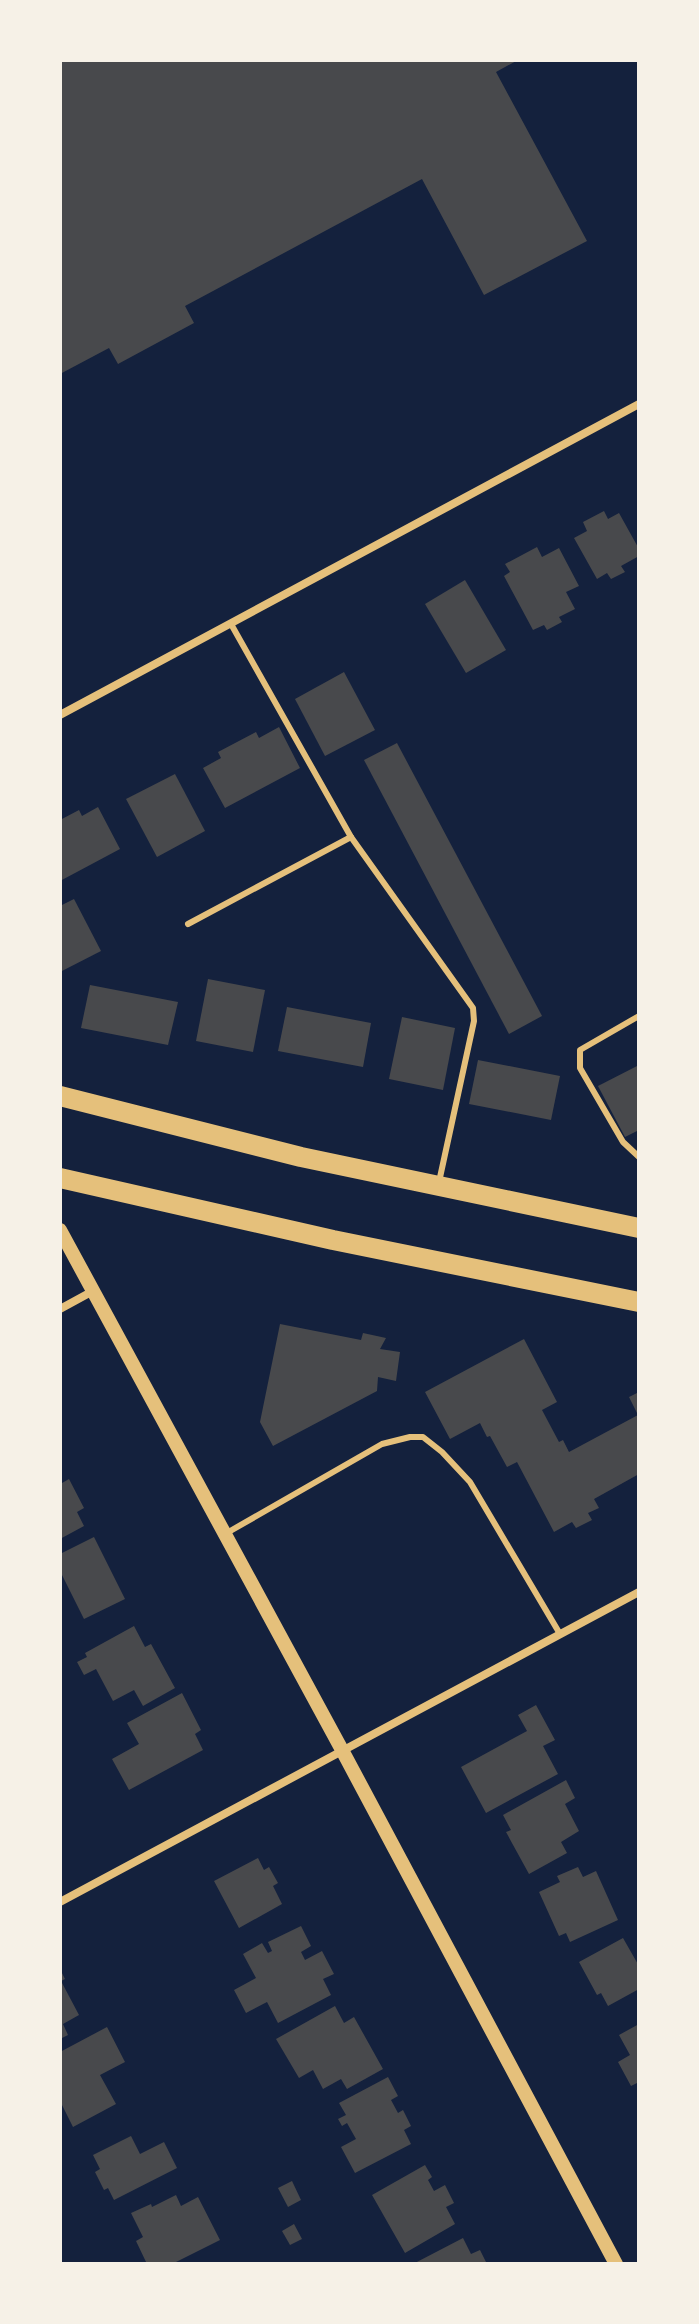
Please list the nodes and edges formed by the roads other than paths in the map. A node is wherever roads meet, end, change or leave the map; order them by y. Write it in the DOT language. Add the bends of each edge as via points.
graph roads {
  1 [pos="639,404"];
  2 [pos="231,624"];
  3 [pos="60,715"];
  4 [pos="351,837"];
  5 [pos="188,924"];
  6 [pos="639,1016"];
  7 [pos="60,1096"];
  8 [pos="639,1157"];
  9 [pos="60,1178"];
  10 [pos="438,1186"];
  11 [pos="639,1228"];
  12 [pos="60,1230"];
  13 [pos="93,1291"];
  14 [pos="639,1302"];
  15 [pos="60,1309"];
  16 [pos="225,1534"];
  17 [pos="639,1592"];
  18 [pos="560,1634"];
  19 [pos="342,1750"];
  20 [pos="60,1902"];
  21 [pos="616,2264"];
  1 -- 2 [label="street"];
  2 -- 3 [label="street"];
  2 -- 4 [label="lane"];
  4 -- 5 [label="lane"];
  4 -- 10 [label="lane" via="473,1008"];
  6 -- 8 [label="lane" via="580,1050 580,1068 623,1142"];
  7 -- 10 [label="main road"];
  9 -- 14 [label="main road"];
  10 -- 11 [label="main road"];
  12 -- 13 [label="street"];
  13 -- 15 [label="street"];
  13 -- 16 [label="street"];
  16 -- 18 [label="lane" via="382,1444 423,1437 470,1482"];
  16 -- 19 [label="street"];
  17 -- 18 [label="street"];
  18 -- 19 [label="street"];
  19 -- 20 [label="street"];
  19 -- 21 [label="street"];
}
